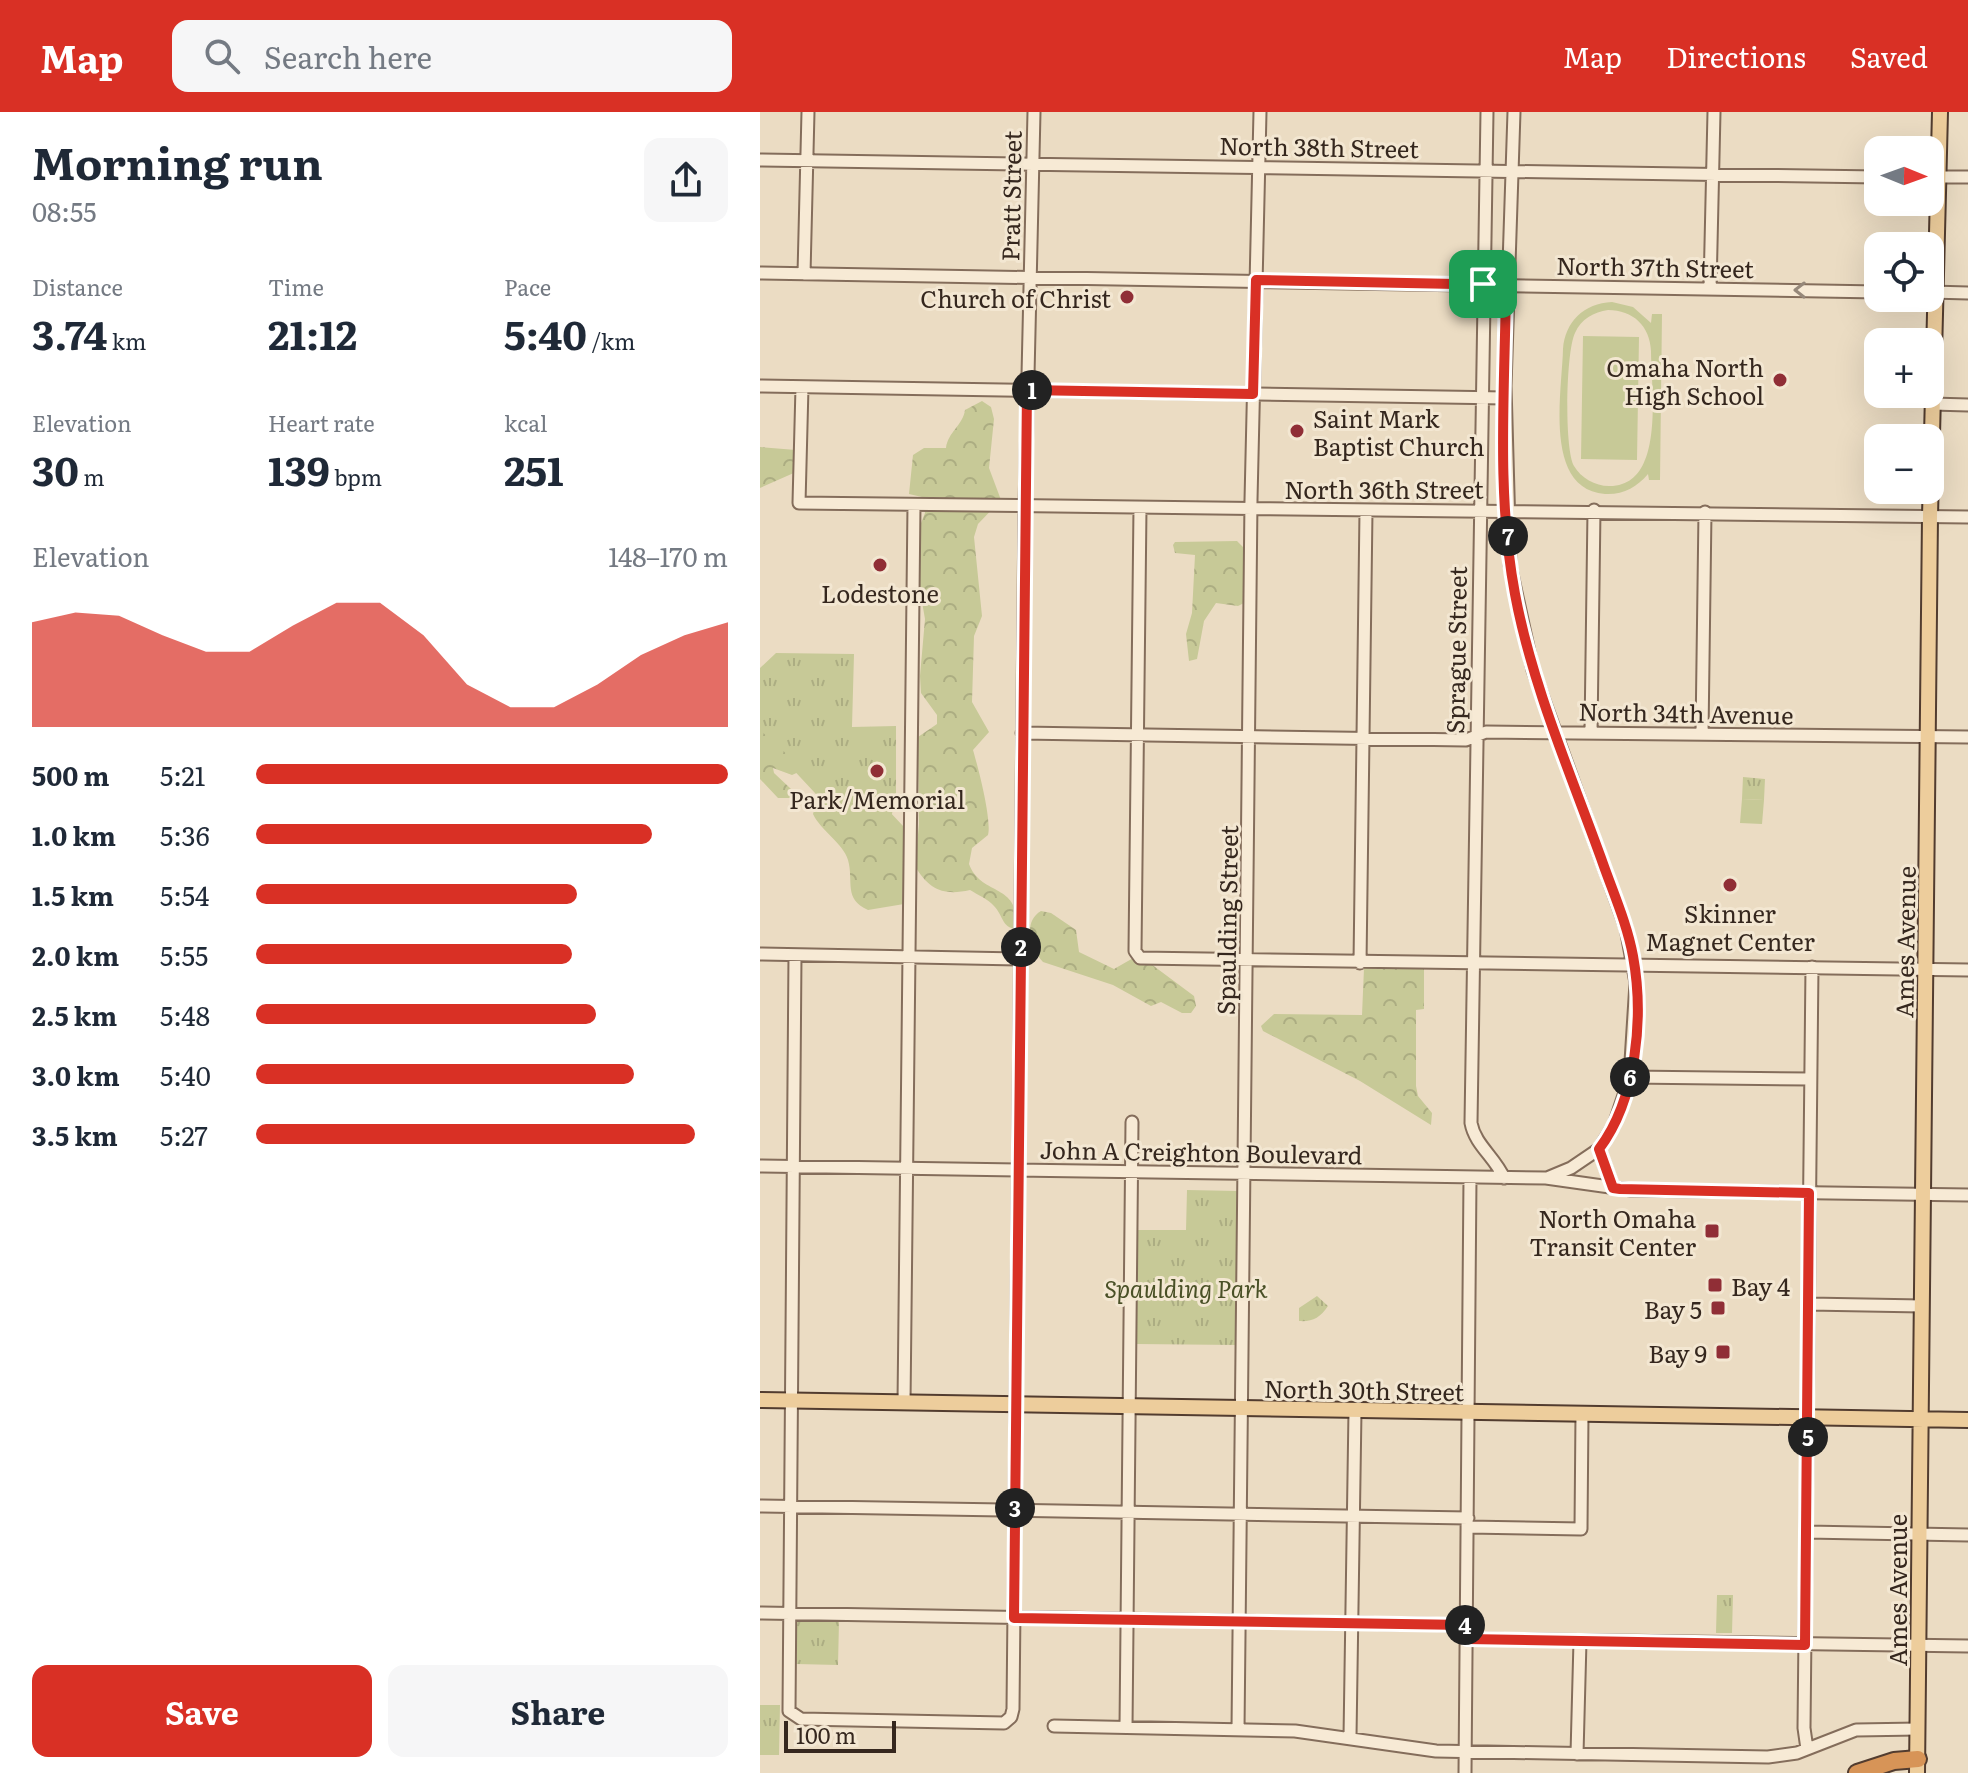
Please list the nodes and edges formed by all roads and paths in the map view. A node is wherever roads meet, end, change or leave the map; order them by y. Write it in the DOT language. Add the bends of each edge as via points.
graph roads {
  1 [pos="808,112"];
  2 [pos="1034,112"];
  3 [pos="1260,112"];
  4 [pos="1487,112"];
  5 [pos="1514,112"];
  6 [pos="1714,112"];
  7 [pos="1940,112"];
  8 [pos="1938,136"];
  9 [pos="760,160"];
  10 [pos="807,161"];
  11 [pos="1033,163"];
  12 [pos="1259,167"];
  13 [pos="1485,171"];
  14 [pos="1511,171"];
  15 [pos="1712,174"];
  16 [pos="1864,177"];
  17 [pos="1944,177"];
  18 [pos="1968,177"];
  19 [pos="760,273"];
  20 [pos="804,274"];
  21 [pos="1030,276"];
  22 [pos="1256,280"];
  23 [pos="1483,284"];
  24 [pos="1506,285"];
  25 [pos="1710,289"];
  26 [pos="1864,292"];
  27 [pos="1944,292"];
  28 [pos="1968,293"];
  29 [pos="760,386"];
  30 [pos="802,387"];
  31 [pos="1027,390"];
  32 [pos="1253,394"];
  33 [pos="1480,398"];
  34 [pos="1505,398"];
  35 [pos="1944,404"];
  36 [pos="1968,405"];
  37 [pos="1932,408"];
  38 [pos="914,505"];
  39 [pos="1025,507"];
  40 [pos="1140,508"];
  41 [pos="1252,509"];
  42 [pos="1506,509"];
  43 [pos="1594,510"];
  44 [pos="1366,511"];
  45 [pos="1478,511"];
  46 [pos="1705,512"];
  47 [pos="1930,516"];
  48 [pos="1968,517"];
  49 [pos="1556,732"];
  50 [pos="1591,732"];
  51 [pos="1022,733"];
  52 [pos="1137,734"];
  53 [pos="1702,734"];
  54 [pos="1476,736"];
  55 [pos="1250,737"];
  56 [pos="1929,737"];
  57 [pos="1968,737"];
  58 [pos="1363,738"];
  59 [pos="760,954"];
  60 [pos="795,955"];
  61 [pos="908,956"];
  62 [pos="1020,959"];
  63 [pos="1247,961"];
  64 [pos="1360,963"];
  65 [pos="1473,964"];
  66 [pos="1634,965"];
  67 [pos="1812,967"];
  68 [pos="1926,969"];
  69 [pos="1968,970"];
  70 [pos="1630,1077"];
  71 [pos="1810,1079"];
  72 [pos="1132,1122"];
  73 [pos="1599,1149"];
  74 [pos="760,1166"];
  75 [pos="793,1167"];
  76 [pos="906,1168"];
  77 [pos="1019,1170"];
  78 [pos="1131,1172"];
  79 [pos="1245,1174"];
  80 [pos="1470,1178"];
  81 [pos="1504,1178"];
  82 [pos="1546,1178"];
  83 [pos="1613,1188"];
  84 [pos="1809,1193"];
  85 [pos="1923,1194"];
  86 [pos="1968,1195"];
  87 [pos="1809,1304"];
  88 [pos="1922,1306"];
  89 [pos="760,1400"];
  90 [pos="791,1400"];
  91 [pos="904,1403"];
  92 [pos="1016,1405"];
  93 [pos="1129,1407"];
  94 [pos="1242,1409"];
  95 [pos="1355,1411"];
  96 [pos="1468,1412"];
  97 [pos="1582,1414"];
  98 [pos="1808,1418"];
  99 [pos="1920,1420"];
  100 [pos="1968,1420"];
  101 [pos="760,1506"];
  102 [pos="790,1507"];
  103 [pos="1015,1512"];
  104 [pos="1128,1514"];
  105 [pos="1241,1515"];
  106 [pos="1354,1517"];
  107 [pos="1468,1522"];
  108 [pos="1807,1532"];
  109 [pos="1918,1534"];
  110 [pos="1968,1535"];
  111 [pos="760,1613"];
  112 [pos="789,1613"];
  113 [pos="1014,1618"];
  114 [pos="1127,1620"];
  115 [pos="1240,1622"];
  116 [pos="1353,1623"];
  117 [pos="1467,1625"];
  118 [pos="1467,1639"];
  119 [pos="1580,1641"];
  120 [pos="1805,1645"];
  121 [pos="1918,1646"];
  122 [pos="1968,1646"];
  123 [pos="1054,1726"];
  124 [pos="1126,1727"];
  125 [pos="1918,1729"];
  126 [pos="1238,1730"];
  127 [pos="1350,1737"];
  128 [pos="1807,1749"];
  129 [pos="1465,1752"];
  130 [pos="1577,1754"];
  131 [pos="1918,1766"];
  132 [pos="1465,1773"];
  133 [pos="1857,1773"];
  1 -- 10 [label="street"];
  2 -- 11 [label="street, Pratt Street"];
  3 -- 12 [label="street, Spaulding Street"];
  4 -- 13 [label="street, Sprague Street"];
  5 -- 14 [label="street"];
  6 -- 15 [label="street"];
  7 -- 8 [label="main road, Ames Avenue"];
  9 -- 10 [label="street, North 38th Street"];
  10 -- 11 [label="street, North 38th Street"];
  10 -- 20 [label="street"];
  11 -- 12 [label="street, North 38th Street"];
  11 -- 21 [label="street, Pratt Street"];
  12 -- 13 [label="street, North 38th Street"];
  12 -- 22 [label="street, Spaulding Street"];
  13 -- 14 [label="street, North 38th Street"];
  13 -- 23 [label="street, Sprague Street"];
  14 -- 15 [label="street, North 38th Street"];
  14 -- 24 [label="street"];
  15 -- 16 [label="street, North 38th Street"];
  15 -- 25 [label="street"];
  17 -- 18 [label="street"];
  19 -- 20 [label="street, North 37th Street"];
  20 -- 21 [label="street, North 37th Street"];
  21 -- 22 [label="street, North 37th Street"];
  21 -- 31 [label="street, Pratt Street"];
  22 -- 23 [label="street, North 37th Street"];
  22 -- 32 [label="street, Spaulding Street"];
  23 -- 24 [label="street, North 37th Street"];
  23 -- 33 [label="street, Sprague Street"];
  24 -- 25 [label="street, North 37th Street"];
  24 -- 34 [label="street"];
  26 -- 25 [label="street, North 37th Street, one-way"];
  27 -- 28 [label="street"];
  29 -- 30 [label="street"];
  30 -- 31 [label="street"];
  30 -- 38 [label="street, North 36th Street" via="799,503"];
  31 -- 32 [label="street"];
  31 -- 39 [label="street, Pratt Street"];
  32 -- 33 [label="street"];
  32 -- 41 [label="street, Spaulding Street"];
  33 -- 34 [label="street"];
  33 -- 45 [label="street, Sprague Street"];
  34 -- 42 [label="street"];
  35 -- 36 [label="street"];
  37 -- 47 [label="main road, Ames Avenue"];
  38 -- 39 [label="street, North 36th Street"];
  38 -- 61 [label="street"];
  39 -- 40 [label="street, North 36th Street"];
  39 -- 51 [label="street, Pratt Street"];
  40 -- 41 [label="street, North 36th Street"];
  40 -- 52 [label="street"];
  41 -- 44 [label="street, North 36th Street"];
  41 -- 55 [label="street, Spaulding Street"];
  42 -- 43 [label="street, North 36th Street"];
  42 -- 45 [label="street, North 36th Street"];
  42 -- 49 [label="street" via="1519,617"];
  43 -- 46 [label="street, North 36th Street"];
  43 -- 50 [label="street"];
  44 -- 45 [label="street, North 36th Street"];
  44 -- 58 [label="street"];
  45 -- 54 [label="street, Sprague Street"];
  46 -- 47 [label="street, North 36th Street"];
  46 -- 53 [label="street"];
  47 -- 48 [label="street, North 36th Street"];
  47 -- 56 [label="main road, Ames Avenue"];
  49 -- 50 [label="street, North 34th Avenue"];
  49 -- 54 [label="street, North 34th Avenue"];
  49 -- 66 [label="street" via="1626,928"];
  50 -- 53 [label="street, North 34th Avenue"];
  51 -- 52 [label="street, North 34th Avenue"];
  51 -- 62 [label="street, Pratt Street"];
  52 -- 55 [label="street, North 34th Avenue"];
  52 -- 63 [label="street" via="1135,951 1140,958"];
  53 -- 56 [label="street, North 34th Avenue"];
  54 -- 58 [label="street, North 34th Avenue"];
  54 -- 65 [label="street, Sprague Street"];
  55 -- 58 [label="street, North 34th Avenue"];
  55 -- 63 [label="street, Spaulding Street"];
  56 -- 57 [label="street, North 34th Avenue"];
  56 -- 68 [label="main road, Ames Avenue"];
  58 -- 64 [label="street"];
  59 -- 60 [label="street"];
  60 -- 61 [label="street"];
  60 -- 75 [label="street"];
  61 -- 62 [label="street"];
  61 -- 76 [label="street"];
  62 -- 77 [label="street, Pratt Street"];
  63 -- 64 [label="street"];
  63 -- 79 [label="street, Spaulding Street"];
  64 -- 65 [label="street"];
  65 -- 66 [label="street"];
  65 -- 81 [label="street, Sprague Street" via="1471,1123"];
  66 -- 67 [label="street"];
  66 -- 70 [label="street"];
  67 -- 68 [label="street"];
  67 -- 71 [label="street"];
  68 -- 69 [label="street"];
  68 -- 85 [label="main road, Ames Avenue"];
  70 -- 71 [label="street"];
  70 -- 73 [label="street" via="1619,1115"];
  71 -- 84 [label="street"];
  72 -- 78 [label="street"];
  73 -- 82 [label="street"];
  73 -- 83 [label="street"];
  74 -- 75 [label="street, John A Creighton Boulevard"];
  75 -- 76 [label="street, John A Creighton Boulevard"];
  75 -- 90 [label="street"];
  76 -- 77 [label="street, John A Creighton Boulevard"];
  76 -- 91 [label="street"];
  77 -- 78 [label="street, John A Creighton Boulevard"];
  77 -- 92 [label="street, Pratt Street"];
  78 -- 79 [label="street, John A Creighton Boulevard"];
  78 -- 93 [label="street"];
  79 -- 80 [label="street, John A Creighton Boulevard"];
  79 -- 94 [label="street, Spaulding Street"];
  80 -- 81 [label="street, John A Creighton Boulevard"];
  80 -- 96 [label="street"];
  81 -- 82 [label="street, John A Creighton Boulevard"];
  82 -- 83 [label="street, John A Creighton Boulevard"];
  83 -- 84 [label="street, John A Creighton Boulevard"];
  84 -- 85 [label="street, John A Creighton Boulevard"];
  84 -- 87 [label="street"];
  85 -- 86 [label="street, John A Creighton Boulevard"];
  85 -- 88 [label="main road, Ames Avenue"];
  87 -- 88 [label="street"];
  87 -- 98 [label="street"];
  88 -- 99 [label="main road, Ames Avenue"];
  89 -- 90 [label="main road, North 30th Street"];
  90 -- 91 [label="main road, North 30th Street"];
  90 -- 102 [label="street"];
  91 -- 92 [label="main road, North 30th Street"];
  92 -- 93 [label="main road, North 30th Street"];
  92 -- 103 [label="street, Pratt Street"];
  93 -- 94 [label="main road, North 30th Street"];
  93 -- 104 [label="street"];
  94 -- 95 [label="main road, North 30th Street"];
  94 -- 105 [label="street, Spaulding Street"];
  95 -- 96 [label="main road, North 30th Street"];
  95 -- 106 [label="street"];
  96 -- 97 [label="main road, North 30th Street"];
  96 -- 107 [label="street"];
  97 -- 98 [label="main road, North 30th Street"];
  97 -- 107 [label="street" via="1581,1529"];
  98 -- 99 [label="main road, North 30th Street"];
  98 -- 108 [label="street"];
  99 -- 100 [label="main road, North 30th Street"];
  99 -- 109 [label="main road, Ames Avenue"];
  101 -- 102 [label="street"];
  102 -- 103 [label="street"];
  102 -- 112 [label="street"];
  103 -- 104 [label="street"];
  103 -- 113 [label="street, Pratt Street"];
  104 -- 105 [label="street"];
  104 -- 114 [label="street"];
  105 -- 106 [label="street"];
  105 -- 115 [label="street, Spaulding Street"];
  106 -- 107 [label="street"];
  106 -- 116 [label="street"];
  107 -- 117 [label="street"];
  108 -- 109 [label="street"];
  108 -- 120 [label="street"];
  109 -- 110 [label="street"];
  109 -- 121 [label="main road, Ames Avenue"];
  111 -- 112 [label="street"];
  112 -- 113 [label="street"];
  112 -- 113 [label="street, Pratt Street" via="788,1707 793,1716 954,1722 1008,1721 1013,1709"];
  113 -- 114 [label="street"];
  114 -- 115 [label="street"];
  114 -- 124 [label="street"];
  115 -- 116 [label="street"];
  115 -- 126 [label="street, Spaulding Street"];
  116 -- 117 [label="street"];
  116 -- 127 [label="street"];
  117 -- 118 [label="street"];
  118 -- 119 [label="street"];
  118 -- 129 [label="street"];
  119 -- 120 [label="street"];
  119 -- 130 [label="street"];
  120 -- 121 [label="street"];
  120 -- 128 [label="street"];
  121 -- 122 [label="street"];
  121 -- 125 [label="main road, Ames Avenue"];
  123 -- 124 [label="street"];
  124 -- 126 [label="street"];
  125 -- 128 [label="street" via="1856,1730"];
  125 -- 131 [label="main road, Ames Avenue"];
  126 -- 127 [label="street"];
  127 -- 129 [label="street"];
  128 -- 130 [label="street" via="1772,1757"];
  129 -- 130 [label="street"];
  129 -- 132 [label="street"];
  131 -- 133 [label="highway" via="1894,1761"];
}
